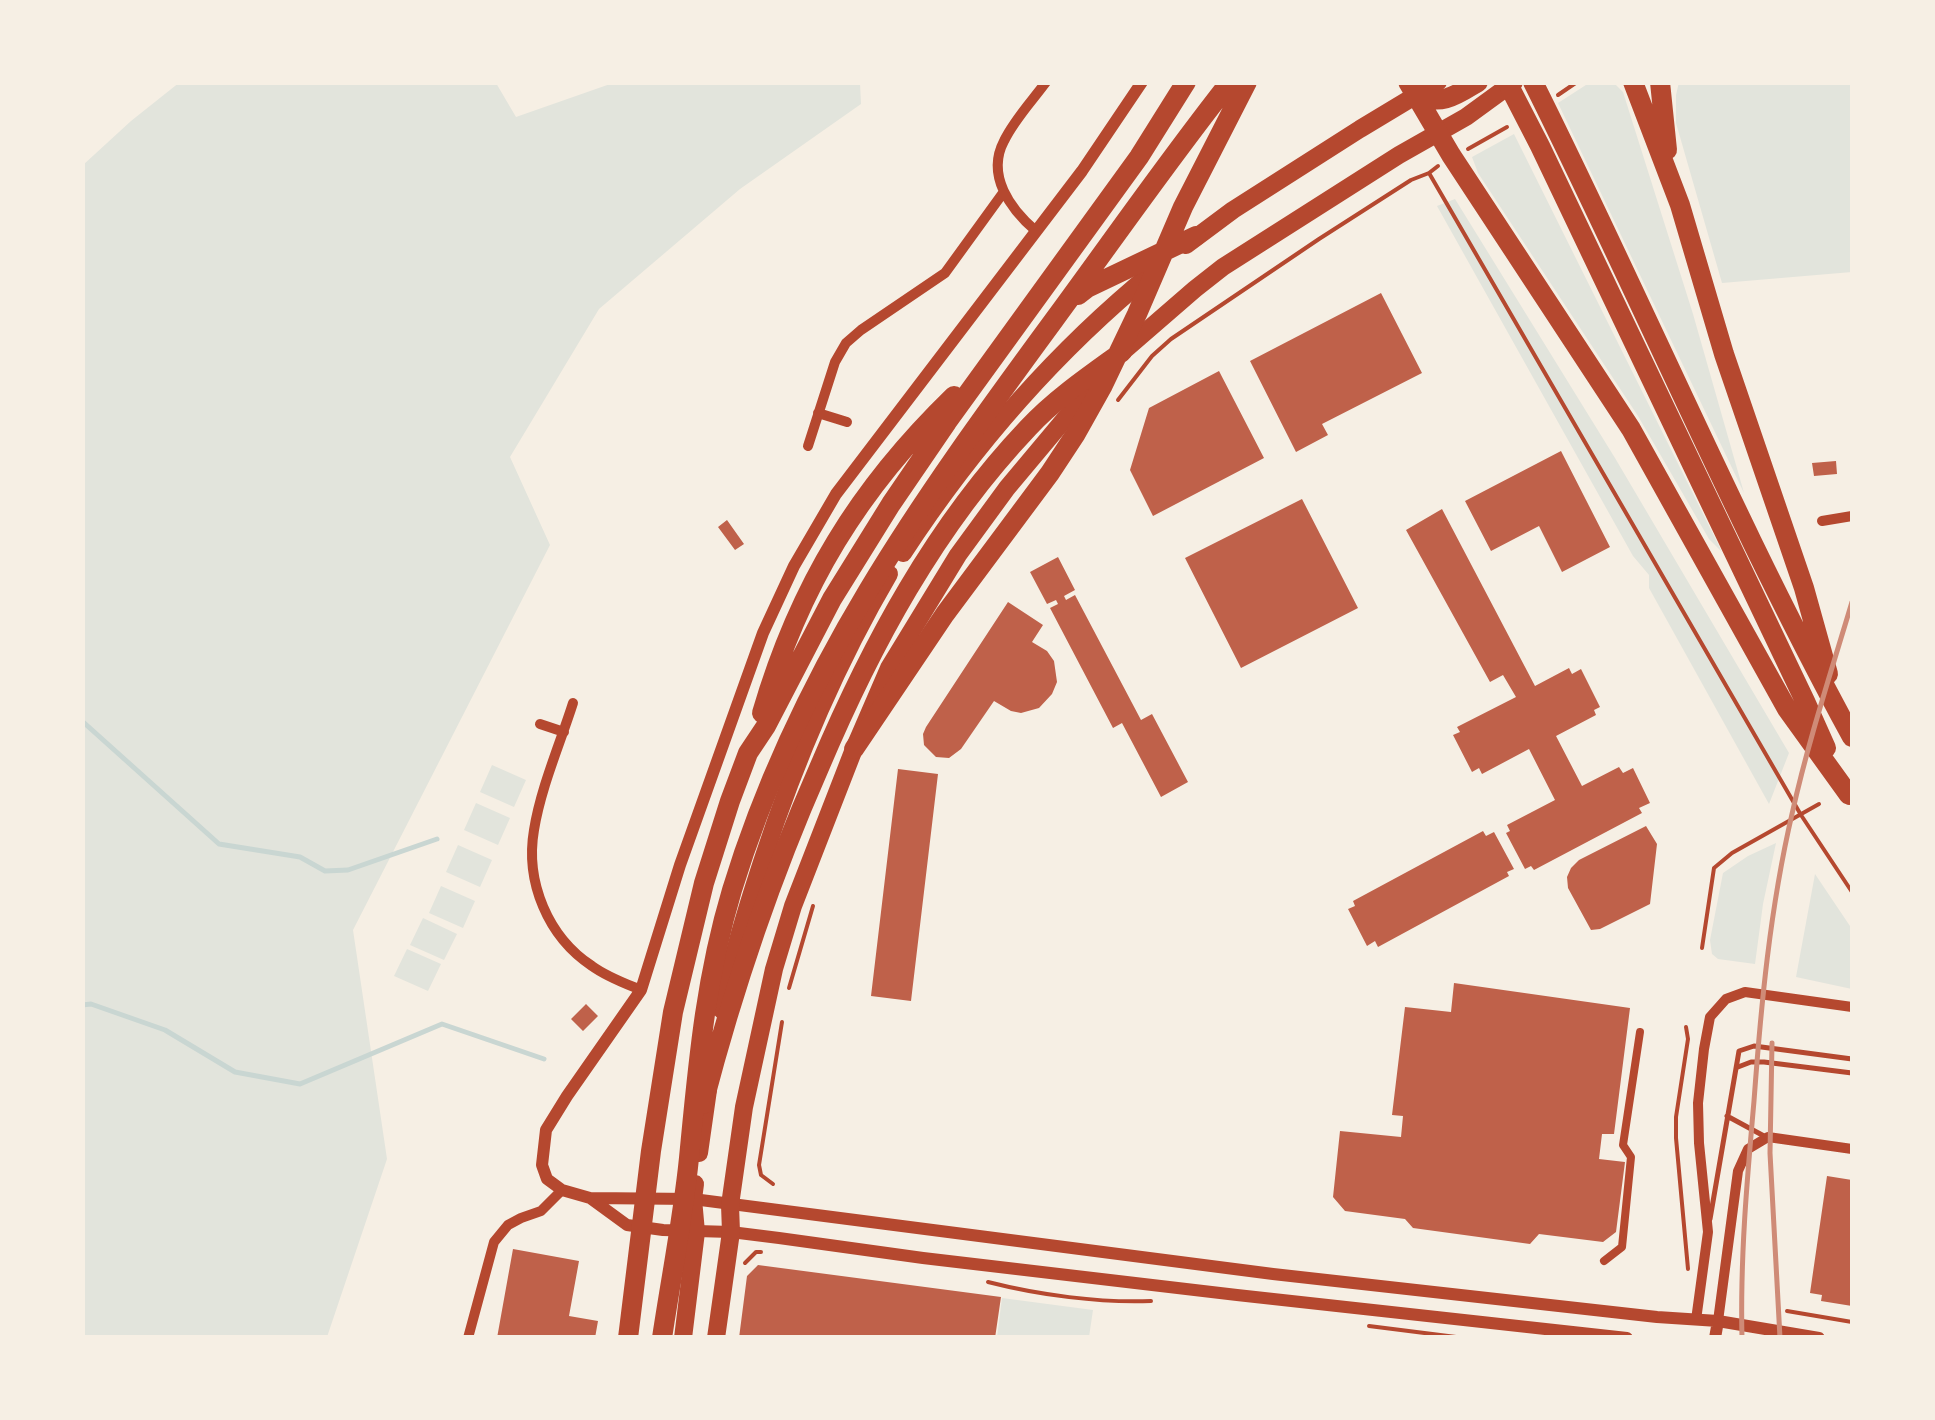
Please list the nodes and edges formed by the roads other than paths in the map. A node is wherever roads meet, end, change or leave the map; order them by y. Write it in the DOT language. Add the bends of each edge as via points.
graph roads {
  1 [pos="1046,82"];
  2 [pos="1142,82"];
  3 [pos="1186,82"];
  4 [pos="1230,82"];
  5 [pos="1248,82"];
  6 [pos="1438,82"];
  7 [pos="1478,82"];
  8 [pos="1511,82"];
  9 [pos="1534,82"];
  10 [pos="1633,82"];
  11 [pos="1660,82"];
  12 [pos="1412,89"];
  13 [pos="1437,134"];
  14 [pos="1668,174"];
  15 [pos="1003,193"];
  16 [pos="1036,231"];
  17 [pos="1196,236"];
  18 [pos="1122,352"];
  19 [pos="818,414"];
  20 [pos="846,422"];
  21 [pos="808,446"];
  22 [pos="1852,516"];
  23 [pos="1822,522"];
  24 [pos="574,703"];
  25 [pos="540,724"];
  26 [pos="1847,728"];
  27 [pos="564,732"];
  28 [pos="854,748"];
  29 [pos="748,753"];
  30 [pos="1851,798"];
  31 [pos="641,990"];
  32 [pos="1852,1007"];
  33 [pos="1640,1032"];
  34 [pos="1852,1058"];
  35 [pos="1736,1069"];
  36 [pos="1852,1073"];
  37 [pos="1727,1116"];
  38 [pos="1768,1137"];
  39 [pos="1852,1149"];
  40 [pos="689,1158"];
  41 [pos="562,1190"];
  42 [pos="590,1198"];
  43 [pos="693,1199"];
  44 [pos="730,1205"];
  45 [pos="696,1232"];
  46 [pos="731,1232"];
  47 [pos="1708,1232"];
  48 [pos="1604,1262"];
  49 [pos="1696,1320"];
  50 [pos="1718,1321"];
  51 [pos="468,1338"];
  52 [pos="628,1338"];
  53 [pos="662,1338"];
  54 [pos="683,1338"];
  55 [pos="716,1338"];
  56 [pos="1627,1338"];
  57 [pos="1692,1338"];
  58 [pos="1715,1338"];
  59 [pos="1818,1338"];
  1 -- 15 [label="street" via="1004,140"];
  2 -- 16 [label="street"];
  3 -- 29 [label="highway" via="890,504"];
  4 -- 40 [label="highway" via="927,496 803,708 760,808 720,935 702,1018"];
  5 -- 28 [label="highway" via="1074,435"];
  6 -- 12 [label="main road"];
  7 -- 12 [label="highway" via="1438,101"];
  8 -- 13 [label="main road"];
  8 -- 30 [label="highway"];
  9 -- 26 [label="highway"];
  10 -- 14 [label="highway"];
  11 -- 14 [label="highway"];
  12 -- 13 [label="highway"];
  12 -- 17 [label="main road"];
  13 -- 18 [label="main road" via="1224,267"];
  13 -- 30 [label="highway" via="1632,429 1776,692"];
  14 -- 26 [label="highway"];
  15 -- 16 [label="street"];
  15 -- 19 [label="street" via="944,273 846,343"];
  16 -- 31 [label="street" via="836,494 794,566 763,633"];
  17 -- 29 [label="highway" via="1087,288 937,412 866,496 810,586"];
  17 -- 43 [label="main road" via="1013,406 947,488 866,613 799,755 745,914 726,986"];
  18 -- 28 [label="main road" via="958,554 889,668"];
  18 -- 40 [label="highway" via="1012,446 940,538 881,634 768,892"];
  19 -- 20 [label="street"];
  19 -- 21 [label="street"];
  22 -- 23 [label="street"];
  24 -- 27 [label="street"];
  25 -- 27 [label="street"];
  27 -- 31 [label="street" via="534,831 539,898 580,957"];
  28 -- 44 [label="main road" via="774,968"];
  29 -- 52 [label="highway" via="704,882 673,1012"];
  31 -- 41 [label="street" via="546,1130 542,1165"];
  32 -- 47 [label="street" via="1745,992 1726,999 1710,1017 1698,1103"];
  33 -- 48 [label="street" via="1623,1145 1632,1157 1622,1247"];
  34 -- 35 [label="lane" via="1754,1046 1739,1051"];
  35 -- 36 [label="lane" via="1764,1062"];
  35 -- 37 [label="lane"];
  37 -- 38 [label="lane"];
  37 -- 47 [label="lane"];
  38 -- 39 [label="street"];
  38 -- 50 [label="street" via="1748,1149 1738,1171"];
  40 -- 53 [label="highway"];
  41 -- 42 [label="street"];
  41 -- 51 [label="street" via="494,1242"];
  42 -- 43 [label="street"];
  42 -- 45 [label="street" via="627,1225"];
  43 -- 44 [label="street"];
  43 -- 45 [label="main road"];
  44 -- 46 [label="main road"];
  44 -- 49 [label="street"];
  45 -- 46 [label="street"];
  45 -- 54 [label="main road"];
  46 -- 55 [label="main road"];
  46 -- 56 [label="street"];
  47 -- 49 [label="street"];
  49 -- 50 [label="street"];
  49 -- 57 [label="street"];
  50 -- 58 [label="street"];
  50 -- 59 [label="street"];
}
